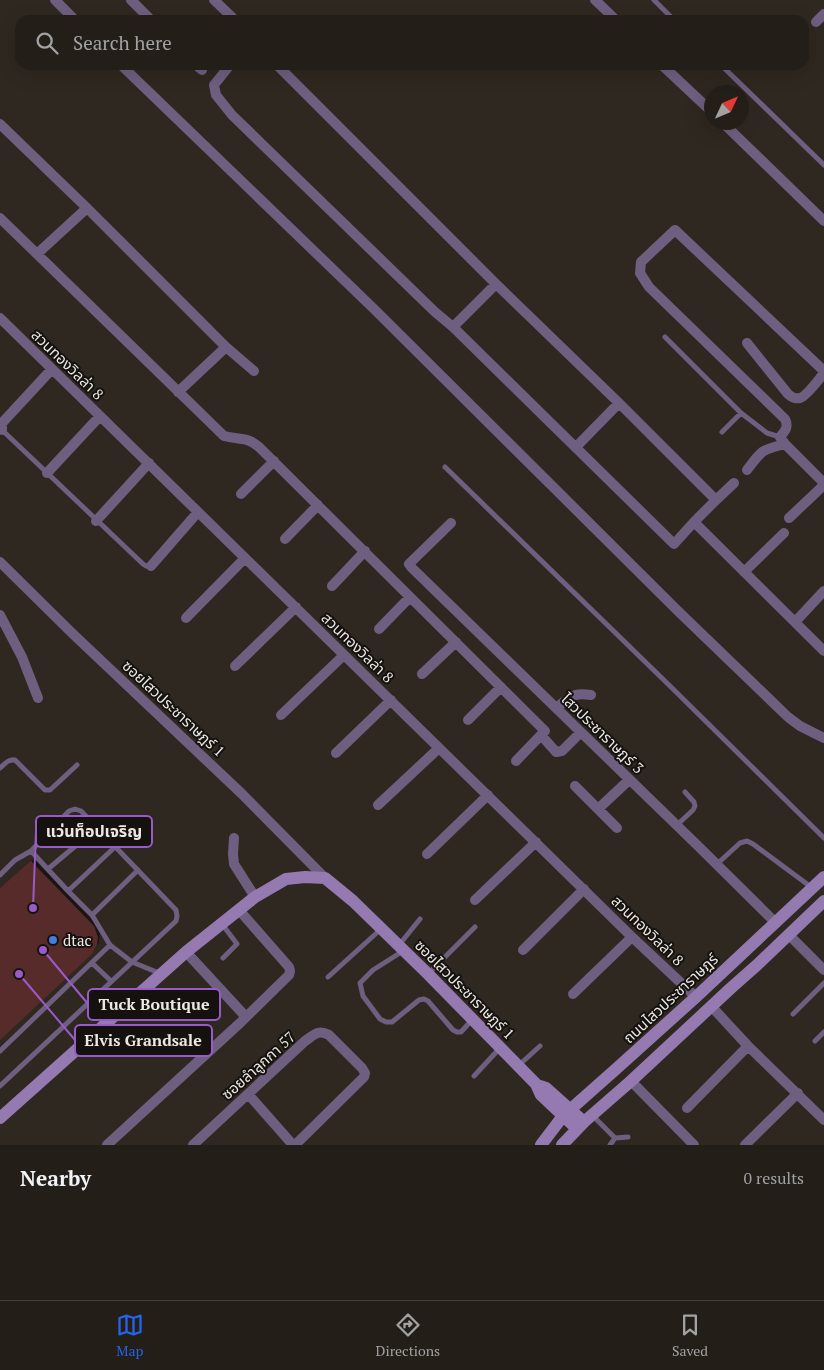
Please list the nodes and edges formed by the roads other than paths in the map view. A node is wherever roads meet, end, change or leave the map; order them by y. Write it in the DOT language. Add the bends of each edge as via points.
graph roads {
  1 [pos="131,0"];
  2 [pos="214,0"];
  3 [pos="595,0"];
  4 [pos="654,0"];
  5 [pos="61,2"];
  6 [pos="824,14"];
  7 [pos="71,15"];
  8 [pos="146,15"];
  9 [pos="230,15"];
  10 [pos="611,15"];
  11 [pos="669,15"];
  12 [pos="816,22"];
  13 [pos="126,70"];
  14 [pos="226,70"];
  15 [pos="282,70"];
  16 [pos="667,70"];
  17 [pos="726,70"];
  18 [pos="704,104"];
  19 [pos="0,124"];
  20 [pos="730,130"];
  21 [pos="824,165"];
  22 [pos="87,208"];
  23 [pos="0,218"];
  24 [pos="824,221"];
  25 [pos="37,254"];
  26 [pos="496,284"];
  27 [pos="2,323"];
  28 [pos="453,327"];
  29 [pos="665,337"];
  30 [pos="747,343"];
  31 [pos="226,347"];
  32 [pos="52,369"];
  33 [pos="254,371"];
  34 [pos="824,372"];
  35 [pos="178,392"];
  36 [pos="619,403"];
  37 [pos="741,412"];
  38 [pos="100,416"];
  39 [pos="2,430"];
  40 [pos="722,432"];
  41 [pos="782,440"];
  42 [pos="576,447"];
  43 [pos="274,461"];
  44 [pos="148,463"];
  45 [pos="445,467"];
  46 [pos="747,470"];
  47 [pos="47,473"];
  48 [pos="734,483"];
  49 [pos="824,484"];
  50 [pos="241,494"];
  51 [pos="716,500"];
  52 [pos="318,505"];
  53 [pos="198,512"];
  54 [pos="789,518"];
  55 [pos="96,521"];
  56 [pos="694,522"];
  57 [pos="450,523"];
  58 [pos="784,533"];
  59 [pos="285,540"];
  60 [pos="365,551"];
  61 [pos="245,558"];
  62 [pos="151,566"];
  63 [pos="2,568"];
  64 [pos="744,572"];
  65 [pos="332,586"];
  66 [pos="824,591"];
  67 [pos="410,597"];
  68 [pos="296,607"];
  69 [pos="0,615"];
  70 [pos="186,618"];
  71 [pos="795,622"];
  72 [pos="379,629"];
  73 [pos="456,642"];
  74 [pos="824,650"];
  75 [pos="344,654"];
  76 [pos="235,666"];
  77 [pos="422,674"];
  78 [pos="501,687"];
  79 [pos="592,695"];
  80 [pos="38,698"];
  81 [pos="391,700"];
  82 [pos="556,708"];
  83 [pos="281,715"];
  84 [pos="468,720"];
  85 [pos="580,732"];
  86 [pos="541,735"];
  87 [pos="824,738"];
  88 [pos="439,748"];
  89 [pos="336,753"];
  90 [pos="516,761"];
  91 [pos="77,765"];
  92 [pos="0,768"];
  93 [pos="629,780"];
  94 [pos="575,786"];
  95 [pos="685,792"];
  96 [pos="488,795"];
  97 [pos="378,805"];
  98 [pos="598,809"];
  99 [pos="677,826"];
  100 [pos="98,827"];
  101 [pos="617,828"];
  102 [pos="234,838"];
  103 [pos="824,838"];
  104 [pos="536,842"];
  105 [pos="116,846"];
  106 [pos="31,851"];
  107 [pos="427,854"];
  108 [pos="717,864"];
  109 [pos="48,869"];
  110 [pos="138,870"];
  111 [pos="0,875"];
  112 [pos="824,877"];
  113 [pos="325,878"];
  114 [pos="813,888"];
  115 [pos="584,889"];
  116 [pos="68,891"];
  117 [pos="255,897"];
  118 [pos="475,900"];
  119 [pos="824,901"];
  120 [pos="240,910"];
  121 [pos="92,915"];
  122 [pos="420,919"];
  123 [pos="776,923"];
  124 [pos="222,924"];
  125 [pos="475,928"];
  126 [pos="381,929"];
  127 [pos="789,935"];
  128 [pos="632,937"];
  129 [pos="110,945"];
  130 [pos="401,948"];
  131 [pos="523,950"];
  132 [pos="186,952"];
  133 [pos="223,958"];
  134 [pos="132,962"];
  135 [pos="92,963"];
  136 [pos="822,965"];
  137 [pos="162,974"];
  138 [pos="428,974"];
  139 [pos="328,976"];
  140 [pos="111,982"];
  141 [pos="824,984"];
  142 [pos="573,994"];
  143 [pos="696,997"];
  144 [pos="711,1006"];
  145 [pos="793,1014"];
  146 [pos="246,1017"];
  147 [pos="472,1020"];
  148 [pos="824,1032"];
  149 [pos="815,1041"];
  150 [pos="540,1046"];
  151 [pos="748,1046"];
  152 [pos="500,1048"];
  153 [pos="0,1051"];
  154 [pos="518,1066"];
  155 [pos="474,1076"];
  156 [pos="602,1080"];
  157 [pos="631,1081"];
  158 [pos="0,1086"];
  159 [pos="248,1094"];
  160 [pos="615,1094"];
  161 [pos="798,1094"];
  162 [pos="687,1108"];
  163 [pos="566,1112"];
  164 [pos="0,1118"];
  165 [pos="824,1120"];
  166 [pos="584,1122"];
  167 [pos="615,1138"];
  168 [pos="628,1138"];
  169 [pos="107,1145"];
  170 [pos="193,1145"];
  171 [pos="294,1145"];
  172 [pos="541,1145"];
  173 [pos="562,1145"];
  174 [pos="610,1145"];
  175 [pos="694,1145"];
  176 [pos="745,1145"];
  1 -- 8 [label="street"];
  2 -- 9 [label="street"];
  3 -- 10 [label="street"];
  4 -- 11 [label="lane"];
  5 -- 7 [label="street"];
  6 -- 12 [label="street"];
  13 -- 87 [label="street" via="781,710 800,726"];
  14 -- 28 [label="street" via="214,85 216,95 227,109"];
  15 -- 26 [label="street"];
  16 -- 18 [label="street"];
  17 -- 21 [label="lane"];
  19 -- 22 [label="street"];
  20 -- 24 [label="street"];
  22 -- 25 [label="street"];
  22 -- 31 [label="street"];
  23 -- 25 [label="street"];
  25 -- 35 [label="street"];
  26 -- 28 [label="street"];
  26 -- 36 [label="street"];
  27 -- 32 [label="street, สวนทองวิลล่า 8"];
  28 -- 42 [label="street"];
  29 -- 37 [label="lane"];
  30 -- 34 [label="street" via="792,397 804,395"];
  31 -- 33 [label="street"];
  31 -- 35 [label="street"];
  32 -- 38 [label="street, สวนทองวิลล่า 8"];
  32 -- 39 [label="street" via="2,423"];
  34 -- 41 [label="street" via="675,230 641,262 640,273 649,287 785,419 787,427"];
  35 -- 43 [label="street" via="224,436 253,441"];
  36 -- 42 [label="street"];
  36 -- 51 [label="street"];
  37 -- 40 [label="lane"];
  37 -- 41 [label="lane" via="767,433"];
  38 -- 44 [label="street, สวนทองวิลล่า 8"];
  38 -- 47 [label="street"];
  39 -- 47 [label="lane"];
  41 -- 46 [label="street" via="761,452"];
  41 -- 49 [label="street"];
  42 -- 56 [label="street" via="674,544"];
  43 -- 50 [label="street"];
  43 -- 52 [label="street"];
  44 -- 53 [label="street, สวนทองวิลล่า 8"];
  44 -- 55 [label="street"];
  45 -- 103 [label="lane"];
  47 -- 55 [label="lane"];
  48 -- 51 [label="street"];
  49 -- 54 [label="street"];
  51 -- 56 [label="street"];
  52 -- 59 [label="street"];
  52 -- 60 [label="street"];
  53 -- 61 [label="street, สวนทองวิลล่า 8"];
  53 -- 62 [label="street"];
  55 -- 62 [label="lane" via="143,564"];
  56 -- 64 [label="street"];
  57 -- 82 [label="street, ไสวประชาราษฎร์ 3" via="409,564"];
  58 -- 64 [label="street"];
  60 -- 65 [label="street"];
  60 -- 67 [label="street"];
  61 -- 68 [label="street, สวนทองวิลล่า 8"];
  61 -- 70 [label="street"];
  63 -- 113 [label="street, ซอยไสวประชาราษฎร์ 1"];
  64 -- 71 [label="street"];
  66 -- 71 [label="street"];
  67 -- 72 [label="street"];
  67 -- 73 [label="street"];
  68 -- 75 [label="street, สวนทองวิลล่า 8"];
  68 -- 76 [label="street"];
  69 -- 80 [label="street" via="22,657"];
  71 -- 74 [label="street"];
  73 -- 77 [label="street"];
  73 -- 78 [label="street"];
  75 -- 81 [label="street, สวนทองวิลล่า 8"];
  75 -- 83 [label="street"];
  78 -- 84 [label="street"];
  78 -- 86 [label="street" via="545,731"];
  79 -- 82 [label="street" via="574,695"];
  81 -- 88 [label="street, สวนทองวิลล่า 8"];
  81 -- 89 [label="street"];
  82 -- 85 [label="street, ไสวประชาราษฎร์ 3"];
  85 -- 86 [label="street" via="562,751 556,752"];
  85 -- 93 [label="street, ไสวประชาราษฎร์ 3"];
  86 -- 90 [label="street"];
  88 -- 96 [label="street, สวนทองวิลล่า 8"];
  88 -- 97 [label="street"];
  91 -- 92 [label="lane" via="50,790 45,790 15,760"];
  93 -- 98 [label="street"];
  93 -- 99 [label="street, ไสวประชาราษฎร์ 3"];
  94 -- 98 [label="street"];
  95 -- 99 [label="lane" via="695,806"];
  96 -- 104 [label="street, สวนทองวิลล่า 8"];
  96 -- 107 [label="street"];
  98 -- 101 [label="street"];
  99 -- 108 [label="street, ไสวประชาราษฎร์ 3"];
  100 -- 105 [label="lane"];
  100 -- 106 [label="lane" via="81,811 69,811"];
  100 -- 109 [label="lane"];
  102 -- 117 [label="street" via="234,864"];
  104 -- 115 [label="street, สวนทองวิลล่า 8"];
  104 -- 118 [label="street"];
  105 -- 110 [label="lane"];
  105 -- 116 [label="lane"];
  106 -- 109 [label="lane"];
  106 -- 111 [label="lane"];
  108 -- 114 [label="lane" via="740,843 747,842"];
  108 -- 123 [label="street, ไสวประชาราษฎร์ 3"];
  109 -- 116 [label="lane"];
  110 -- 121 [label="lane"];
  110 -- 134 [label="lane" via="176,910 177,916 176,921"];
  112 -- 114 [label="street, ถนนไสวประชาราษฎร์"];
  113 -- 117 [label="street" via="286,879"];
  113 -- 126 [label="street, ซอยไสวประชาราษฎร์ 1"];
  114 -- 123 [label="street, ถนนไสวประชาราษฎร์"];
  115 -- 128 [label="street, สวนทองวิลล่า 8"];
  115 -- 131 [label="street"];
  116 -- 121 [label="lane"];
  117 -- 120 [label="street"];
  119 -- 127 [label="street"];
  120 -- 124 [label="street"];
  120 -- 146 [label="street" via="290,971"];
  121 -- 129 [label="lane"];
  122 -- 130 [label="lane"];
  123 -- 143 [label="street, ถนนไสวประชาราษฎร์"];
  124 -- 132 [label="street"];
  124 -- 133 [label="lane" via="237,944"];
  125 -- 138 [label="lane"];
  126 -- 130 [label="street, ซอยไสวประชาราษฎร์ 1"];
  126 -- 139 [label="lane"];
  127 -- 136 [label="street"];
  127 -- 144 [label="street"];
  128 -- 142 [label="street"];
  128 -- 143 [label="street, สวนทองวิลล่า 8"];
  129 -- 134 [label="lane"];
  129 -- 135 [label="lane"];
  130 -- 138 [label="street, ซอยไสวประชาราษฎร์ 1"];
  130 -- 147 [label="lane" via="360,983 363,996 380,1019 392,1022 424,999 457,1032"];
  132 -- 137 [label="street"];
  132 -- 146 [label="street"];
  134 -- 137 [label="lane"];
  134 -- 140 [label="lane"];
  135 -- 140 [label="lane"];
  135 -- 153 [label="lane"];
  137 -- 164 [label="street"];
  138 -- 147 [label="street, ซอยไสวประชาราษฎร์ 1"];
  140 -- 158 [label="lane"];
  141 -- 145 [label="lane"];
  143 -- 156 [label="street, ถนนไสวประชาราษฎร์"];
  144 -- 151 [label="street"];
  144 -- 157 [label="street"];
  146 -- 169 [label="street"];
  147 -- 152 [label="street, ซอยไสวประชาราษฎร์ 1"];
  148 -- 149 [label="lane"];
  150 -- 154 [label="lane"];
  151 -- 161 [label="street"];
  151 -- 162 [label="street"];
  152 -- 154 [label="street, ซอยไสวประชาราษฎร์ 1"];
  152 -- 155 [label="lane"];
  154 -- 163 [label="street, ซอยไสวประชาราษฎร์ 1" via="536,1084 546,1088"];
  156 -- 160 [label="street"];
  156 -- 163 [label="street, ถนนไสวประชาราษฎร์"];
  157 -- 160 [label="street"];
  157 -- 175 [label="street"];
  159 -- 170 [label="street, ซอยลำลูกกา 57"];
  159 -- 171 [label="street"];
  159 -- 171 [label="street, ซอยลำลูกกา 57" via="318,1032 329,1035 362,1068 364,1077"];
  160 -- 166 [label="street"];
  161 -- 165 [label="street"];
  161 -- 176 [label="street"];
  163 -- 166 [label="street, ซอยไสวประชาราษฎร์ 1"];
  163 -- 172 [label="street, ถนนไสวประชาราษฎร์"];
  166 -- 167 [label="lane"];
  166 -- 173 [label="street"];
  167 -- 168 [label="lane"];
  167 -- 174 [label="lane"];
}
